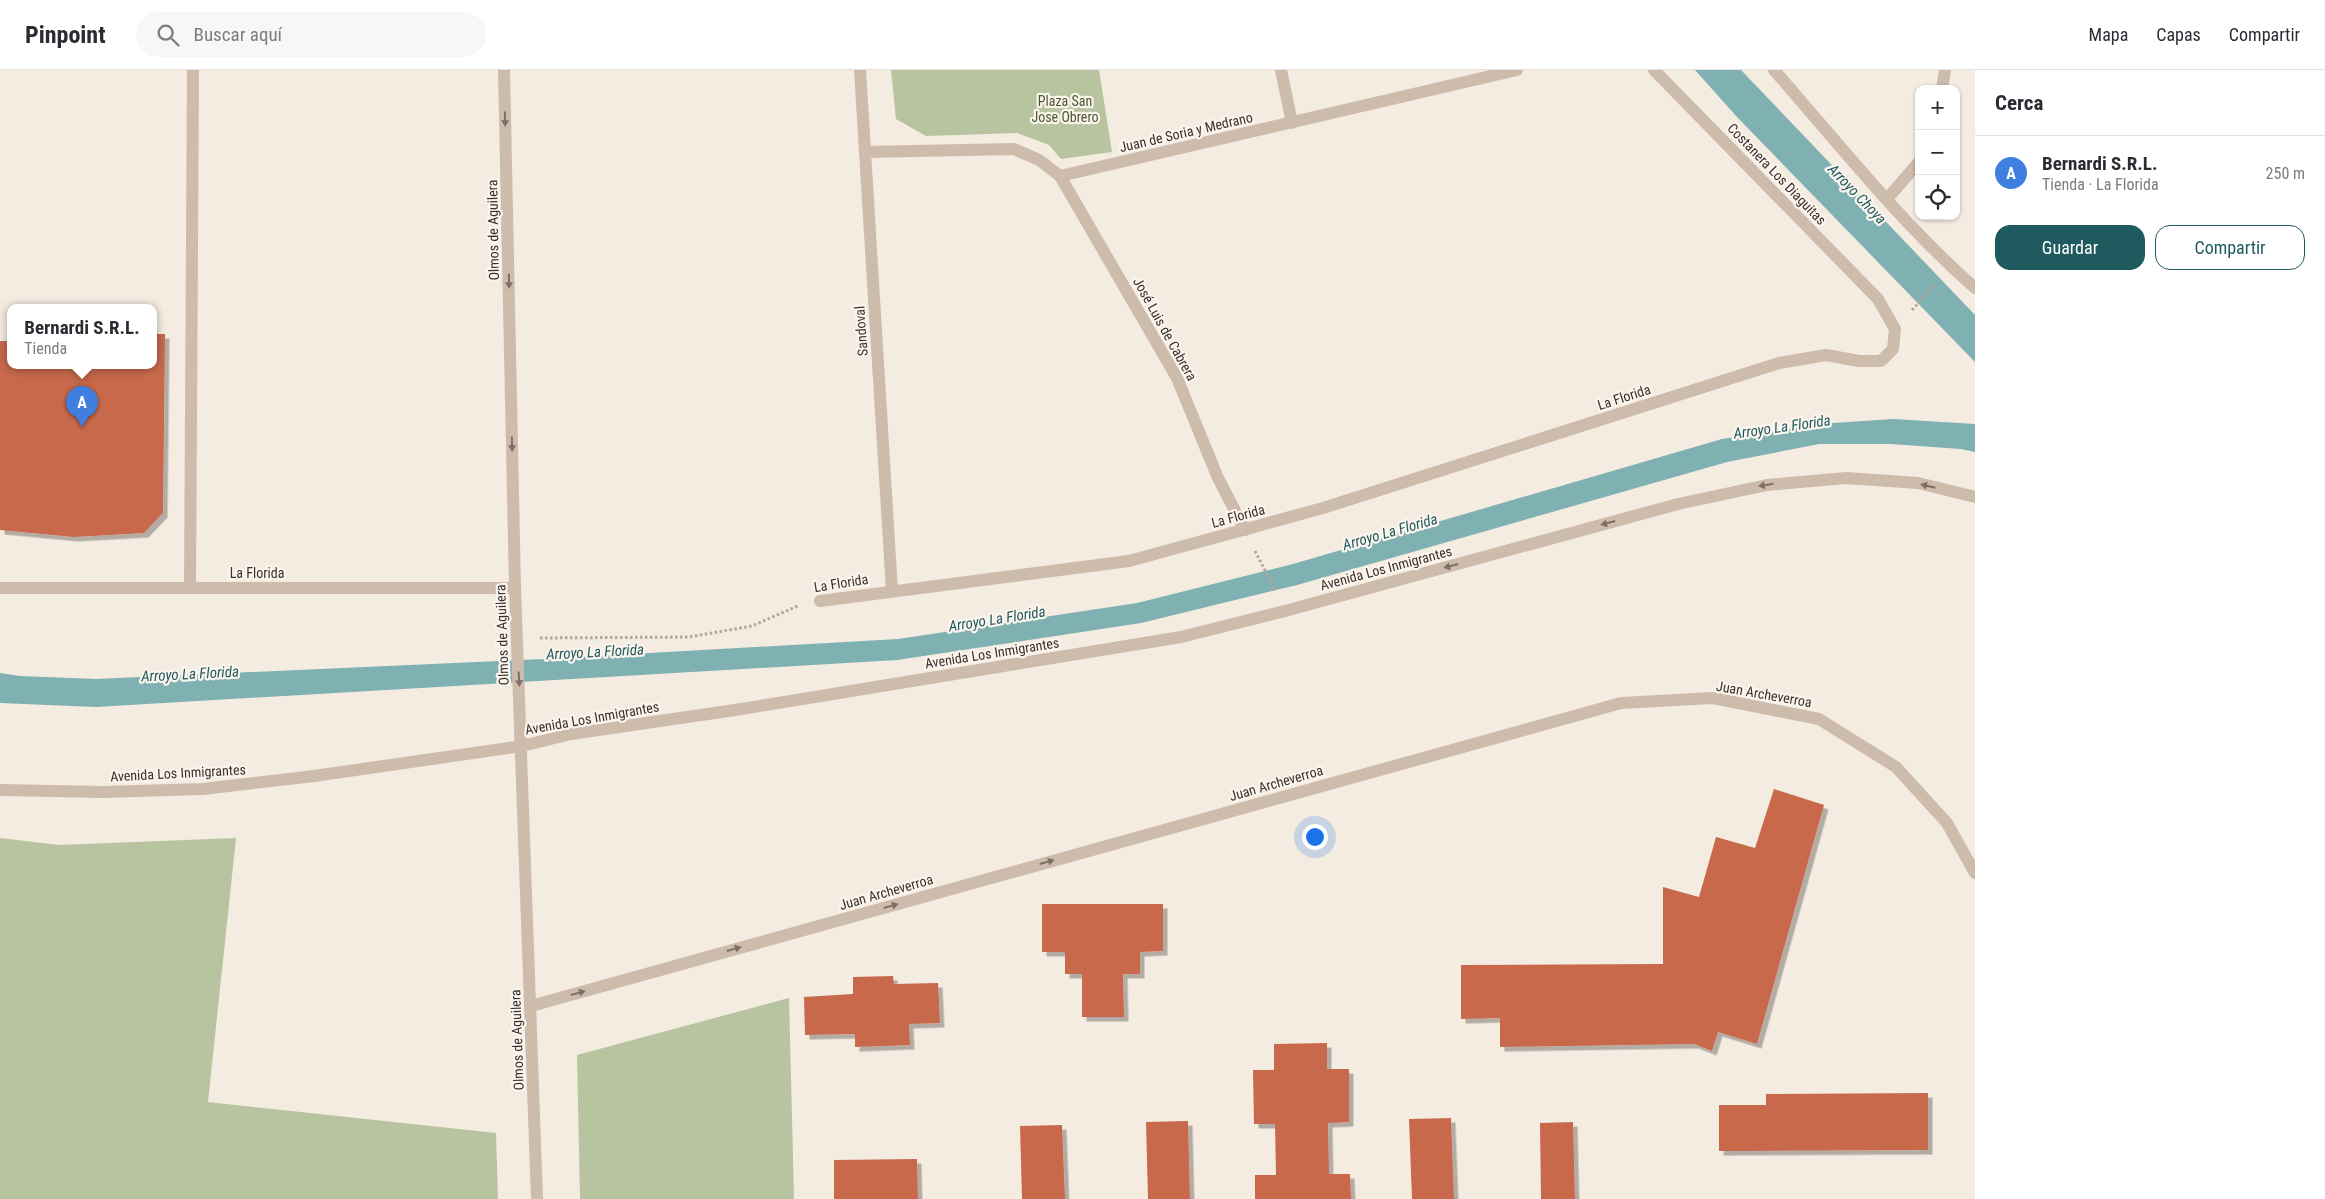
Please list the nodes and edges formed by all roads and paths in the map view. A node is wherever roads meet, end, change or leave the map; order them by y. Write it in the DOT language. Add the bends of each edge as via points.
graph roads {
  1 [pos="193,70"];
  2 [pos="504,70"];
  3 [pos="860,70"];
  4 [pos="1281,70"];
  5 [pos="1517,70"];
  6 [pos="1654,70"];
  7 [pos="1774,70"];
  8 [pos="1945,70"];
  9 [pos="1943,85"];
  10 [pos="1292,123"];
  11 [pos="865,152"];
  12 [pos="1915,166"];
  13 [pos="1060,176"];
  14 [pos="1886,199"];
  15 [pos="1951,267"];
  16 [pos="1975,288"];
  17 [pos="1894,329"];
  18 [pos="1975,497"];
  19 [pos="1245,530"];
  20 [pos="0,588"];
  21 [pos="190,588"];
  22 [pos="515,588"];
  23 [pos="892,590"];
  24 [pos="820,601"];
  25 [pos="1285,611"];
  26 [pos="517,639"];
  27 [pos="522,746"];
  28 [pos="0,790"];
  29 [pos="1975,873"];
  30 [pos="531,1006"];
  31 [pos="537,1199"];
  1 -- 21 [label="street"];
  2 -- 22 [label="street, Olmos de Aguilera, one-way"];
  3 -- 11 [label="street, Sandoval"];
  4 -- 10 [label="street"];
  5 -- 10 [label="street, Juan de Soria y Medrano"];
  6 -- 17 [label="street, Costanera Los Diaguitas" via="1878,299"];
  7 -- 14 [label="street"];
  8 -- 9 [label="street"];
  10 -- 13 [label="street, Juan de Soria y Medrano"];
  11 -- 13 [label="street" via="1014,149 1040,160"];
  11 -- 23 [label="street, Sandoval"];
  12 -- 14 [label="street"];
  13 -- 19 [label="street, José Luis de Cabrera" via="1177,378 1218,478"];
  14 -- 15 [label="street"];
  15 -- 16 [label="street"];
  15 -- 17 [label="path"];
  17 -- 19 [label="street, La Florida" via="1893,349 1881,360 1860,361 1826,356 1779,363"];
  18 -- 25 [label="street, Avenida Los Inmigrantes, one-way" via="1918,484 1846,478 1767,485 1678,504"];
  19 -- 23 [label="street, La Florida" via="1129,560"];
  19 -- 25 [label="path"];
  20 -- 21 [label="street, La Florida"];
  21 -- 22 [label="street, La Florida"];
  22 -- 26 [label="street, Olmos de Aguilera"];
  23 -- 24 [label="street, La Florida"];
  24 -- 26 [label="path, La Florida" via="796,606 752,626 688,637"];
  25 -- 27 [label="street, Avenida Los Inmigrantes" via="1181,637 571,734"];
  26 -- 27 [label="street, Olmos de Aguilera, one-way"];
  27 -- 28 [label="street, Avenida Los Inmigrantes" via="203,789 104,792"];
  27 -- 30 [label="street, Olmos de Aguilera"];
  30 -- 29 [label="street, Juan Archeverroa, one-way" via="1621,703 1713,698 1819,719 1896,767 1947,823"];
  30 -- 31 [label="street, Olmos de Aguilera"];
}
